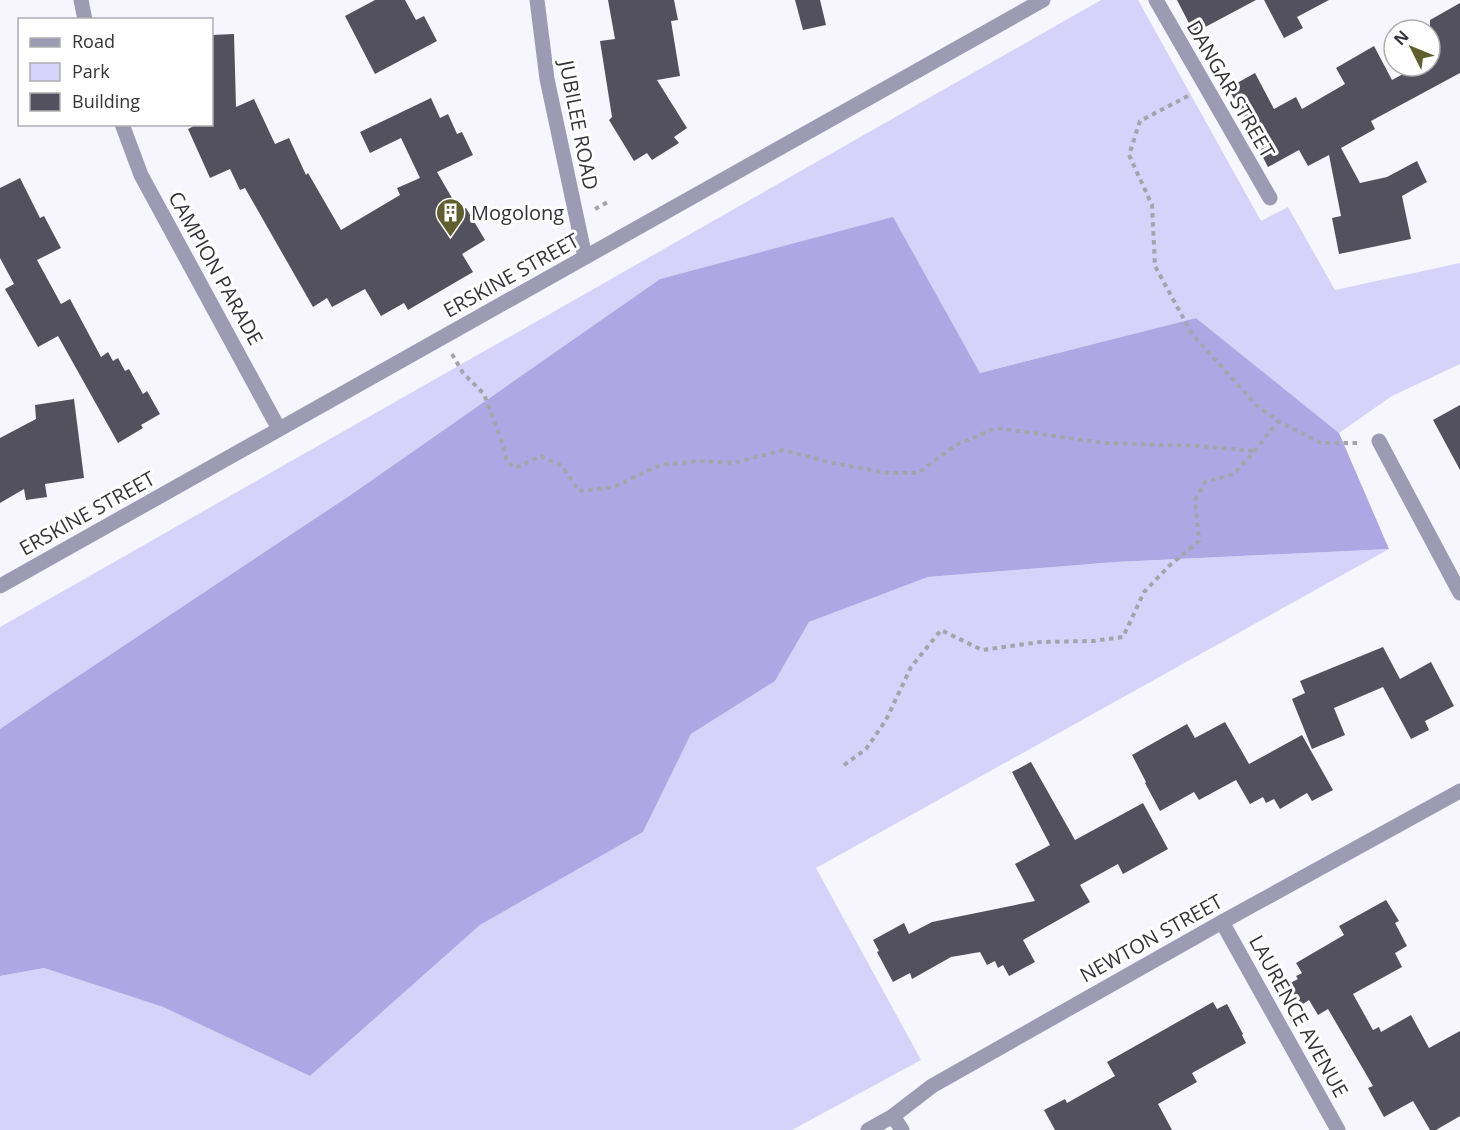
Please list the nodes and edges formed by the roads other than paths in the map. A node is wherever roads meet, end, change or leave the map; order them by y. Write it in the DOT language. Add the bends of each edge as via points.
graph roads {
  1 [pos="81,0"];
  2 [pos="537,0"];
  3 [pos="1042,0"];
  4 [pos="1156,0"];
  5 [pos="85,18"];
  6 [pos="123,126"];
  7 [pos="1270,198"];
  8 [pos="585,257"];
  9 [pos="279,429"];
  10 [pos="1379,441"];
  11 [pos="0,586"];
  12 [pos="1460,593"];
  13 [pos="1460,791"];
  14 [pos="1222,922"];
  15 [pos="893,1116"];
  16 [pos="868,1130"];
  17 [pos="902,1130"];
  18 [pos="1338,1130"];
  1 -- 5 [label="street"];
  2 -- 8 [label="street, JUBILEE ROAD" via="547,79"];
  3 -- 8 [label="street, ERSKINE STREET"];
  4 -- 7 [label="street, DANGAR STREET"];
  6 -- 9 [label="street, CAMPION PARADE" via="141,175"];
  8 -- 9 [label="street, ERSKINE STREET"];
  9 -- 11 [label="street, ERSKINE STREET"];
  10 -- 12 [label="street"];
  13 -- 14 [label="street, NEWTON STREET"];
  14 -- 15 [label="street, NEWTON STREET" via="932,1086"];
  14 -- 18 [label="street, LAURENCE AVENUE"];
  15 -- 16 [label="street, NEWTON STREET"];
  15 -- 17 [label="street"];
}
